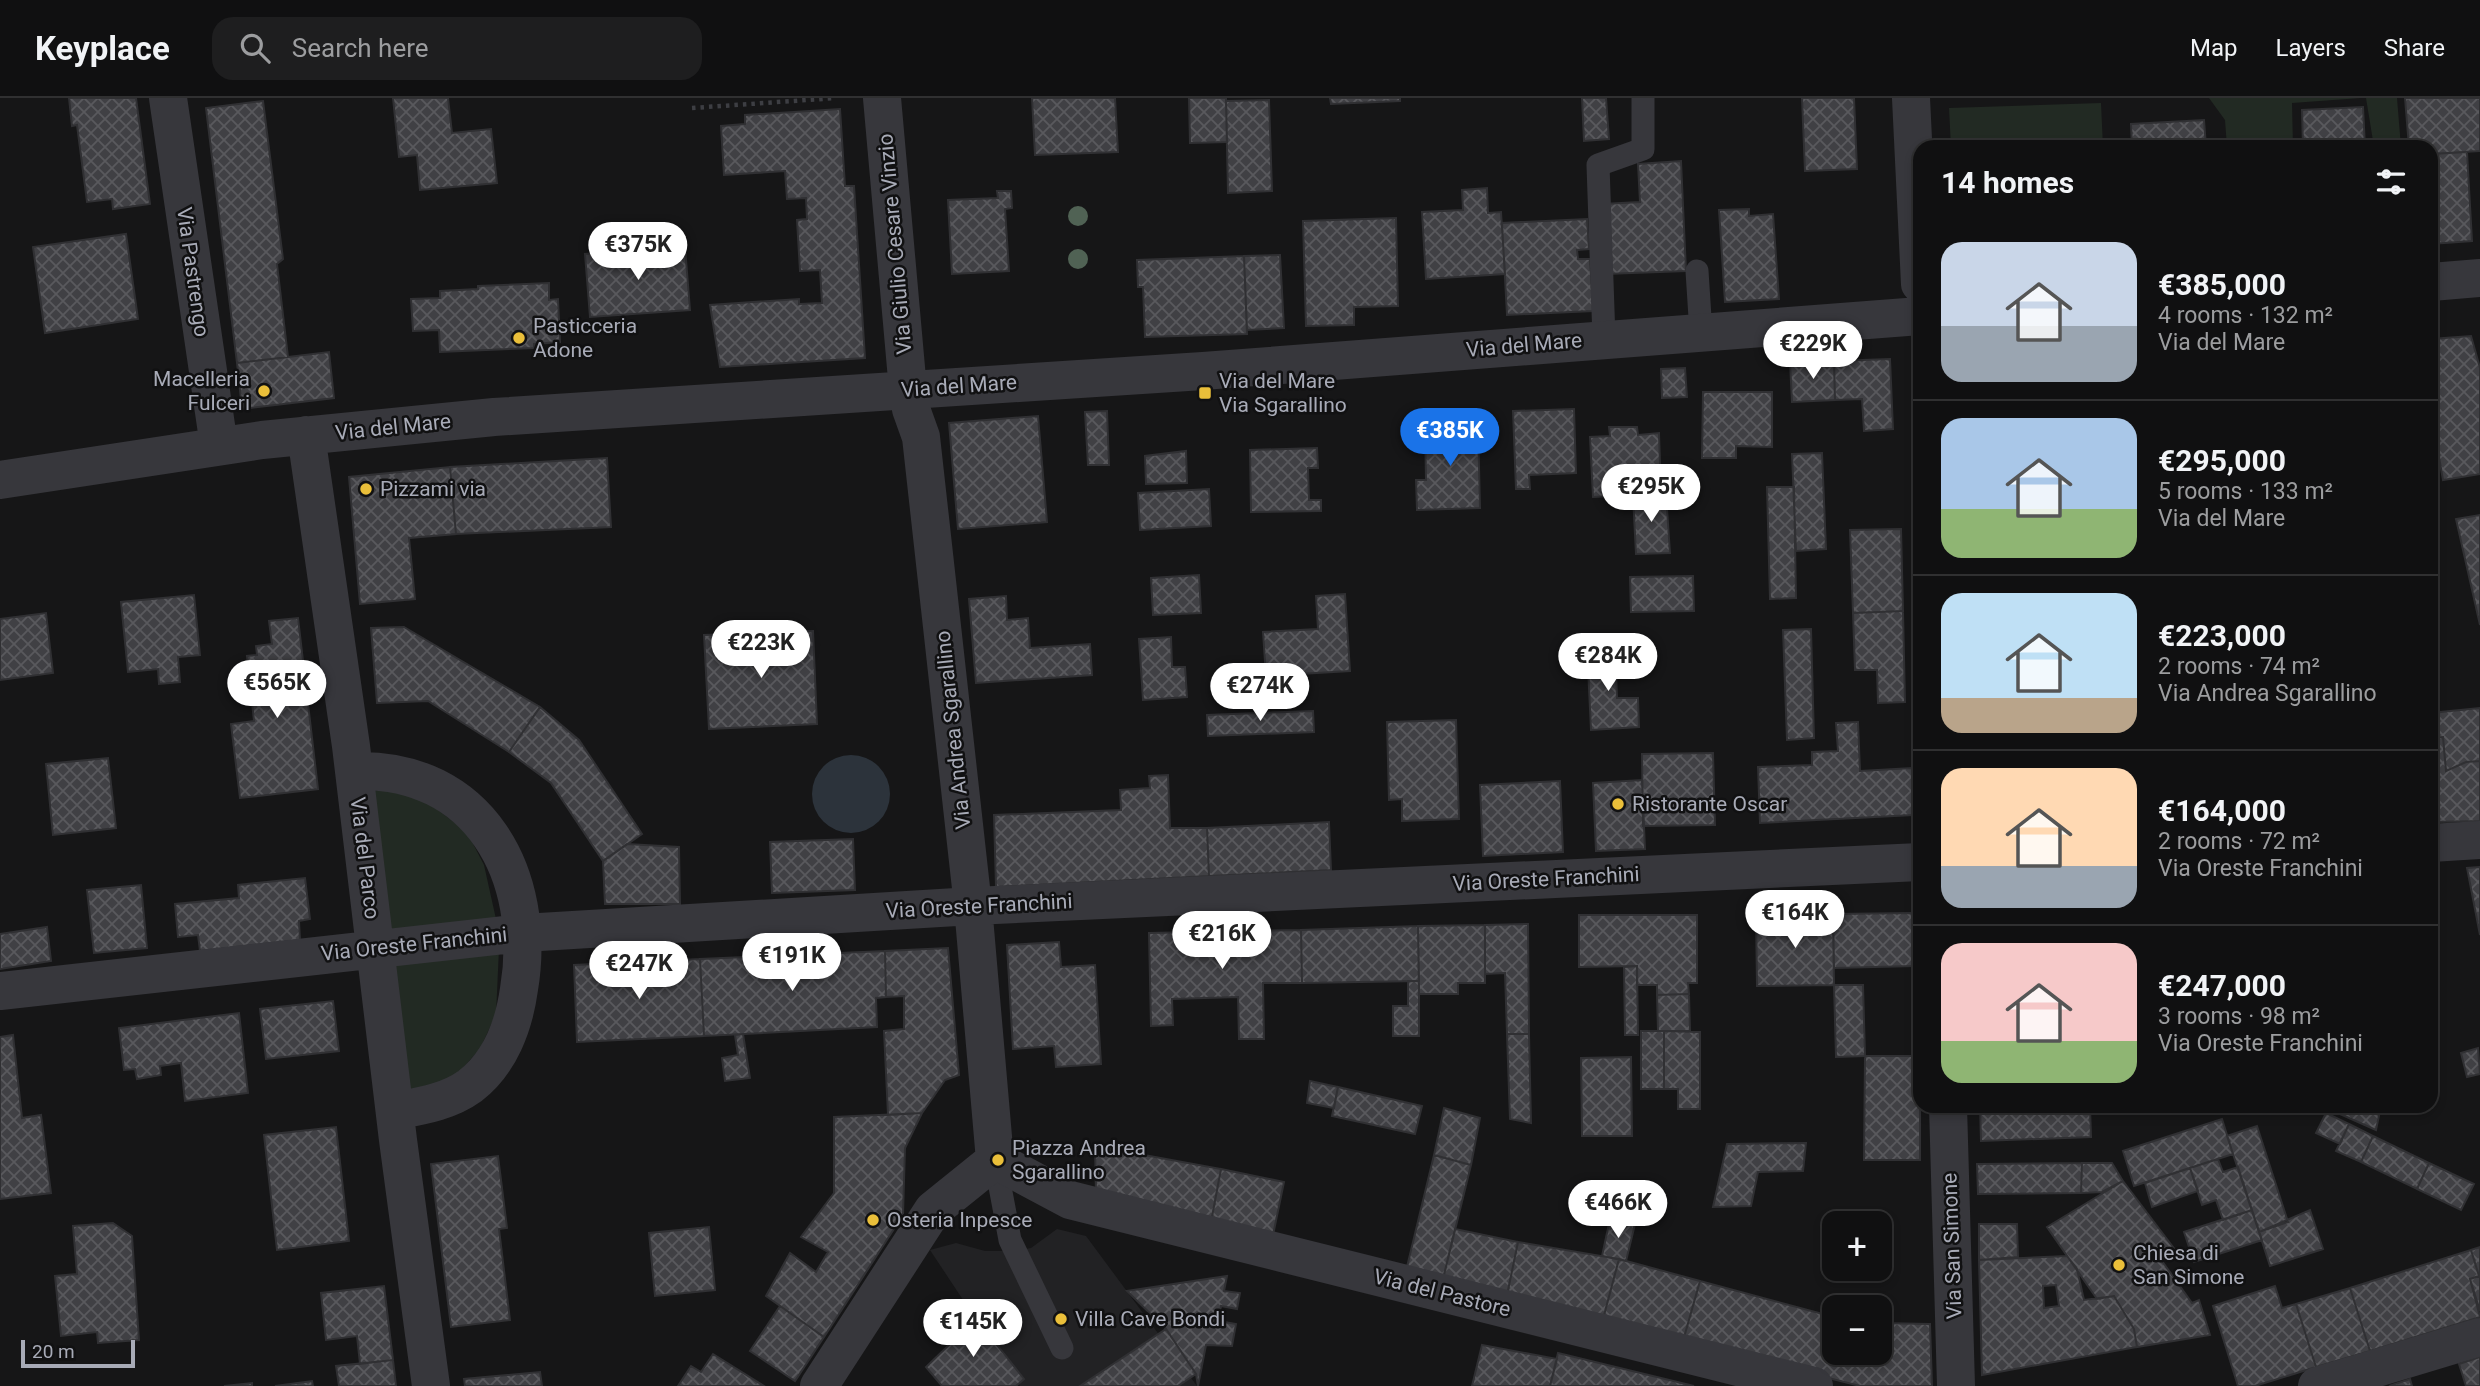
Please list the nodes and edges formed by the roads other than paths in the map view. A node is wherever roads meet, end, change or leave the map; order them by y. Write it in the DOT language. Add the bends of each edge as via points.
graph roads {
  1 [pos="168,98"];
  2 [pos="882,98"];
  3 [pos="1643,98"];
  4 [pos="1911,98"];
  5 [pos="1913,140"];
  6 [pos="1697,271"];
  7 [pos="2480,278"];
  8 [pos="2438,281"];
  9 [pos="1913,317"];
  10 [pos="1701,333"];
  11 [pos="1604,339"];
  12 [pos="908,390"];
  13 [pos="306,435"];
  14 [pos="219,446"];
  15 [pos="0,480"];
  16 [pos="354,771"];
  17 [pos="2480,840"];
  18 [pos="2438,843"];
  19 [pos="1913,862"];
  20 [pos="973,905"];
  21 [pos="523,933"];
  22 [pos="366,949"];
  23 [pos="0,991"];
  24 [pos="395,1111"];
  25 [pos="1948,1113"];
  26 [pos="995,1160"];
  27 [pos="2480,1337"];
  28 [pos="1062,1348"];
  29 [pos="431,1386"];
  30 [pos="819,1386"];
  31 [pos="1815,1386"];
  32 [pos="1956,1386"];
  33 [pos="2317,1386"];
  1 -- 14 [label="street, Via Pastrengo"];
  2 -- 12 [label="street, Via Giulio Cesare Vinzio"];
  3 -- 11 [label="lane" via="1643,149 1598,165"];
  4 -- 5 [label="street"];
  6 -- 10 [label="lane"];
  7 -- 8 [label="street"];
  9 -- 10 [label="street, Via del Mare"];
  10 -- 11 [label="street, Via del Mare"];
  11 -- 12 [label="street, Via del Mare"];
  12 -- 13 [label="street, Via del Mare" via="494,417"];
  12 -- 20 [label="street, Via Andrea Sgarallino" via="921,437"];
  13 -- 14 [label="street, Via del Mare"];
  13 -- 16 [label="street, Via del Parco"];
  14 -- 15 [label="street, Via del Mare"];
  16 -- 21 [label="street, Via del Parco" via="398,772 418,779 482,824 511,871"];
  16 -- 22 [label="street, Via del Parco"];
  17 -- 18 [label="street"];
  19 -- 20 [label="street, Via Oreste Franchini"];
  20 -- 21 [label="street, Via Oreste Franchini"];
  20 -- 26 [label="street, Via Andrea Sgarallino"];
  21 -- 22 [label="street, Via Oreste Franchini"];
  21 -- 24 [label="street, Via del Parco" via="515,1010 491,1065 453,1096"];
  22 -- 23 [label="street, Via Oreste Franchini"];
  22 -- 24 [label="street, Via del Parco"];
  24 -- 29 [label="street, Via del Parco"];
  25 -- 32 [label="street, Via San Simone"];
  26 -- 28 [label="lane" via="1010,1240"];
  26 -- 30 [label="street" via="933,1210"];
  26 -- 31 [label="street, Via del Pastore" via="1070,1200"];
  27 -- 33 [label="street"];
}
